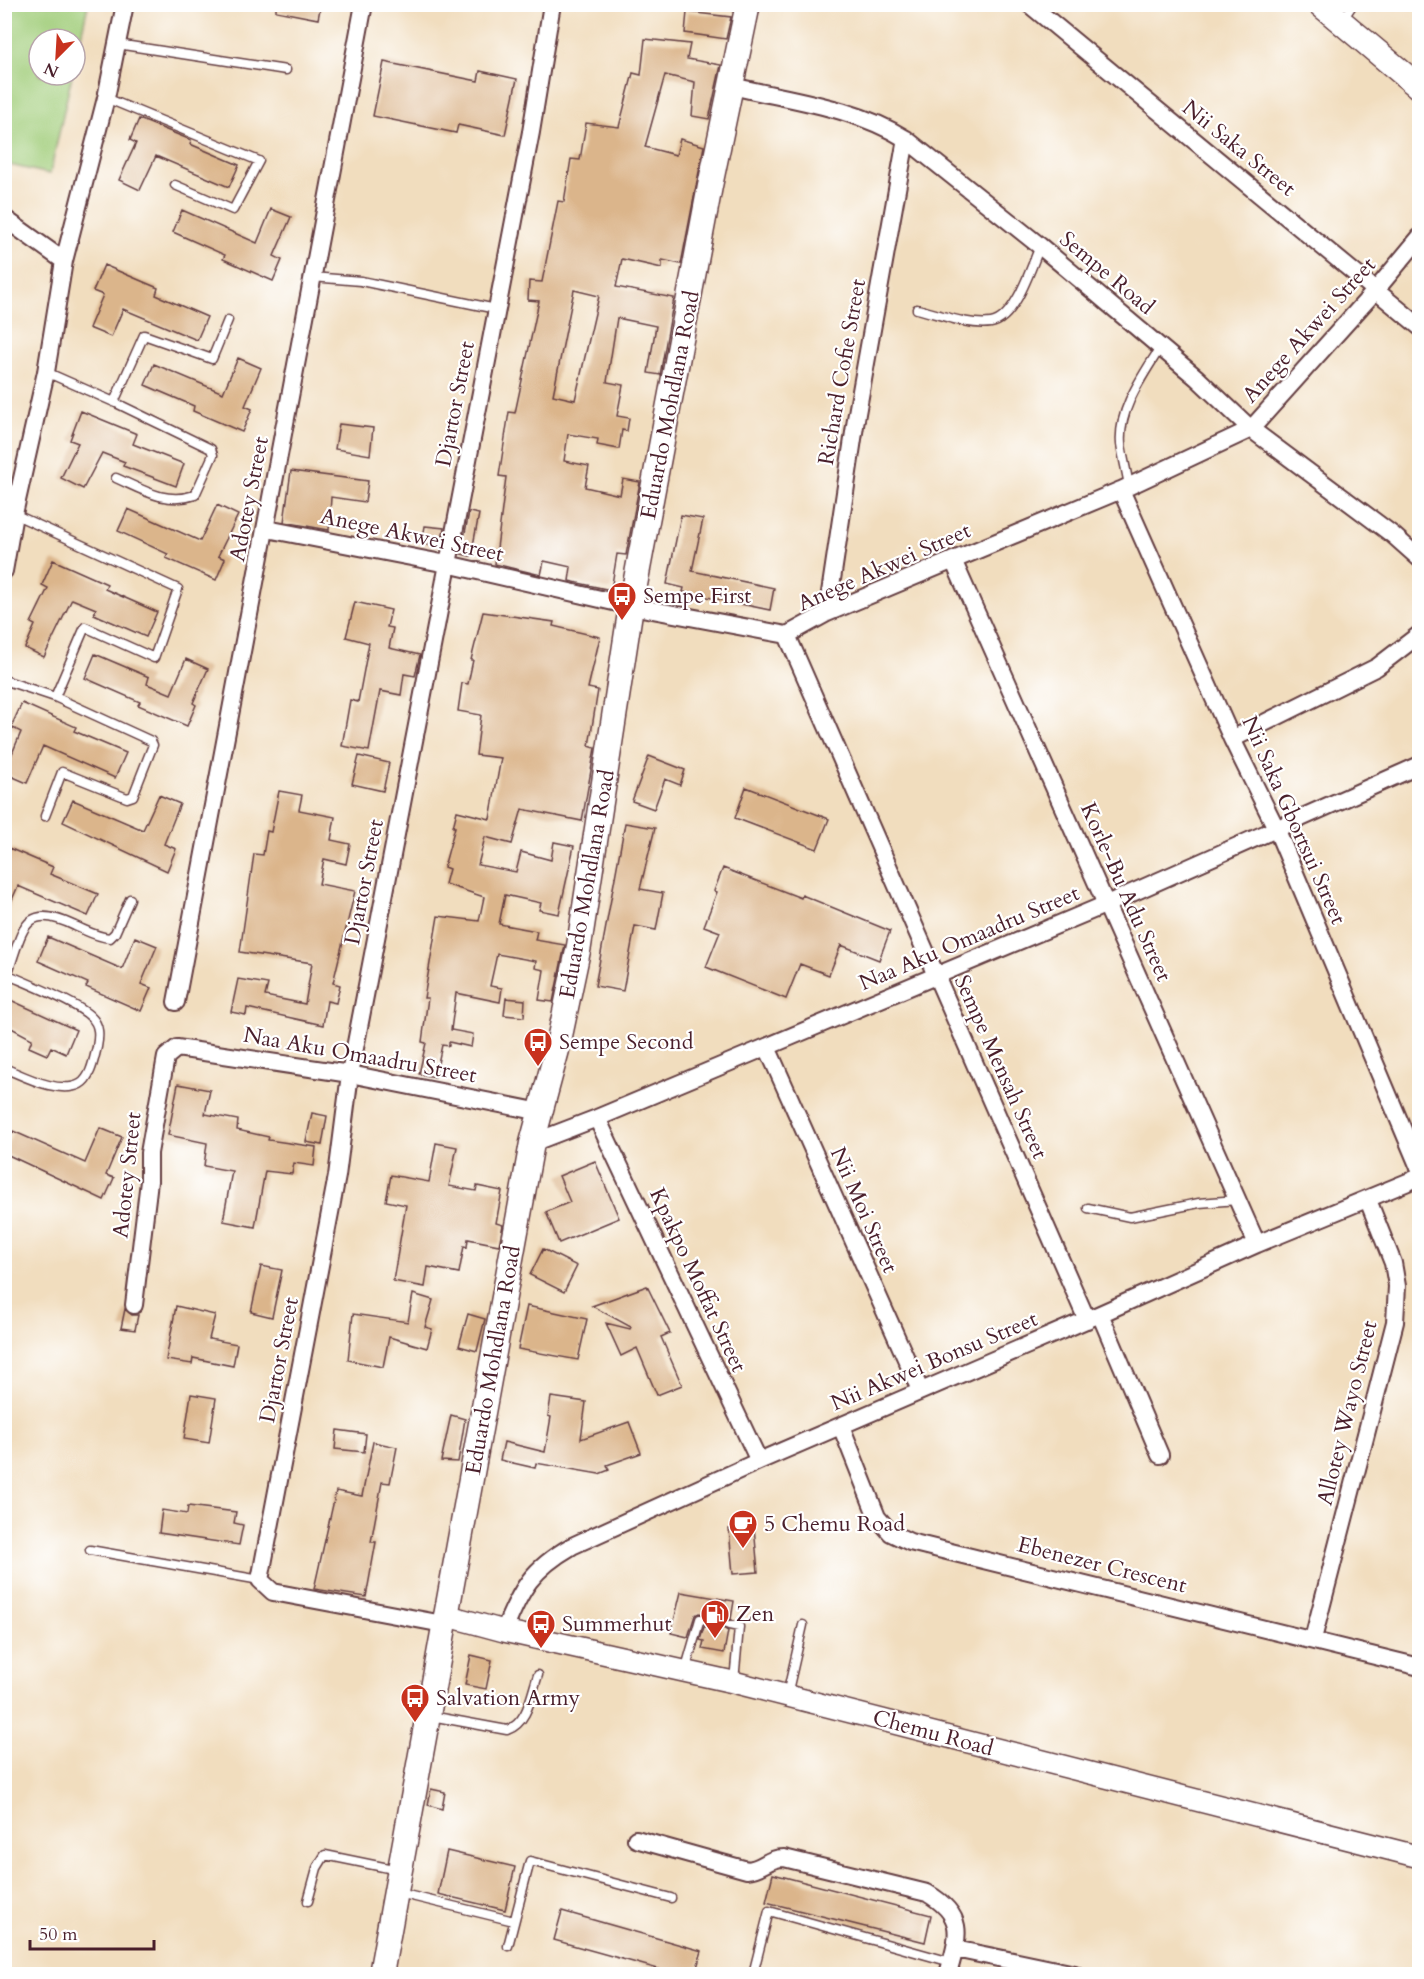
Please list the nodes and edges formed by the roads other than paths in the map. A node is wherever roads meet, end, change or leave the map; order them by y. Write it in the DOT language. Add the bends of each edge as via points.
graph roads {
  1 [pos="125,4"];
  2 [pos="364,4"];
  3 [pos="552,4"];
  4 [pos="748,4"];
  5 [pos="1029,4"];
  6 [pos="1320,4"];
  7 [pos="1347,13"];
  8 [pos="117,44"];
  9 [pos="286,70"];
  10 [pos="732,86"];
  11 [pos="1419,88"];
  12 [pos="106,98"];
  13 [pos="906,139"];
  14 [pos="175,185"];
  15 [pos="4,218"];
  16 [pos="1419,237"];
  17 [pos="1040,246"];
  18 [pos="64,261"];
  19 [pos="312,277"];
  20 [pos="1376,290"];
  21 [pos="496,309"];
  22 [pos="917,309"];
  23 [pos="228,320"];
  24 [pos="1419,327"];
  25 [pos="1160,348"];
  26 [pos="46,372"];
  27 [pos="114,402"];
  28 [pos="1251,429"];
  29 [pos="116,478"];
  30 [pos="1125,488"];
  31 [pos="9,511"];
  32 [pos="267,529"];
  33 [pos="1419,559"];
  34 [pos="953,560"];
  35 [pos="447,564"];
  36 [pos="4,571"];
  37 [pos="631,606"];
  38 [pos="827,614"];
  39 [pos="1419,634"];
  40 [pos="787,635"];
  41 [pos="4,680"];
  42 [pos="55,697"];
  43 [pos="1232,739"];
  44 [pos="1419,765"];
  45 [pos="45,816"];
  46 [pos="1276,828"];
  47 [pos="130,898"];
  48 [pos="1107,904"];
  49 [pos="6,974"];
  50 [pos="936,977"];
  51 [pos="176,1002"];
  52 [pos="767,1047"];
  53 [pos="171,1052"];
  54 [pos="4,1068"];
  55 [pos="350,1074"];
  56 [pos="541,1112"];
  57 [pos="597,1118"];
  58 [pos="532,1143"];
  59 [pos="1419,1170"];
  60 [pos="1419,1177"];
  61 [pos="1238,1200"];
  62 [pos="1368,1200"];
  63 [pos="1088,1208"];
  64 [pos="1257,1244"];
  65 [pos="134,1305"];
  66 [pos="1094,1317"];
  67 [pos="920,1390"];
  68 [pos="841,1426"];
  69 [pos="1160,1455"];
  70 [pos="759,1461"];
  71 [pos="90,1550"];
  72 [pos="260,1580"];
  73 [pos="444,1619"];
  74 [pos="708,1621"];
  75 [pos="729,1625"];
  76 [pos="802,1625"];
  77 [pos="504,1631"];
  78 [pos="1313,1639"];
  79 [pos="1419,1667"];
  80 [pos="685,1671"];
  81 [pos="538,1676"];
  82 [pos="734,1682"];
  83 [pos="787,1695"];
  84 [pos="427,1715"];
  85 [pos="636,1839"];
  86 [pos="1419,1857"];
  87 [pos="397,1881"];
  88 [pos="671,1898"];
  89 [pos="308,1901"];
  90 [pos="514,1921"];
  91 [pos="508,1946"];
  92 [pos="951,1962"];
  93 [pos="381,1974"];
  94 [pos="753,1974"];
  95 [pos="1075,1974"];
  1 -- 8 [label="street"];
  2 -- 19 [label="street, Adotey Street"];
  3 -- 21 [label="street, Djartor Street"];
  4 -- 10 [label="main road, Eduardo Mohdlana Road"];
  5 -- 20 [label="street, Nii Saka Street"];
  6 -- 7 [label="main road"];
  7 -- 11 [label="main road"];
  8 -- 9 [label="lane"];
  8 -- 12 [label="street"];
  10 -- 13 [label="street, Sempe Road" via="859,116"];
  10 -- 37 [label="main road, Eduardo Mohdlana Road"];
  12 -- 14 [label="lane" via="259,161 233,210"];
  12 -- 18 [label="street"];
  13 -- 17 [label="street, Sempe Road"];
  13 -- 38 [label="street, Richard Cofie Street" via="858,408"];
  15 -- 18 [label="street"];
  16 -- 20 [label="street, Anege Akwei Street"];
  17 -- 22 [label="lane" via="1017,298 993,323"];
  17 -- 25 [label="street, Sempe Road"];
  18 -- 26 [label="street"];
  19 -- 21 [label="lane" via="361,281"];
  19 -- 32 [label="street, Adotey Street"];
  20 -- 24 [label="street, Nii Saka Street"];
  20 -- 28 [label="street, Anege Akwei Street"];
  21 -- 35 [label="street, Djartor Street"];
  23 -- 27 [label="lane" via="212,359 144,335"];
  25 -- 28 [label="street, Sempe Road"];
  25 -- 30 [label="lane" via="1137,386 1123,425"];
  26 -- 27 [label="lane"];
  26 -- 31 [label="street"];
  27 -- 29 [label="lane" via="212,449 213,455 195,495 181,500 165,499"];
  28 -- 30 [label="street, Anege Akwei Street"];
  28 -- 33 [label="street, Sempe Road" via="1393,535"];
  30 -- 34 [label="street, Anege Akwei Street"];
  30 -- 43 [label="street, Nii Saka Gbortsui Street"];
  31 -- 36 [label="street"];
  31 -- 42 [label="lane" via="178,589 154,658 86,627"];
  32 -- 35 [label="street, Anege Akwei Street"];
  32 -- 51 [label="street, Adotey Street"];
  34 -- 38 [label="street, Anege Akwei Street"];
  34 -- 48 [label="street, Korle-Bu Adu Street"];
  35 -- 37 [label="street, Anege Akwei Street"];
  35 -- 55 [label="street, Djartor Street"];
  37 -- 40 [label="street, Anege Akwei Street"];
  37 -- 56 [label="main road, Eduardo Mohdlana Road" via="583,925"];
  38 -- 40 [label="street, Anege Akwei Street"];
  39 -- 43 [label="street" via="1377,668"];
  40 -- 50 [label="street, Sempe Mensah Street"];
  41 -- 42 [label="lane"];
  42 -- 45 [label="lane" via="153,744 130,798 62,772"];
  43 -- 46 [label="street, Nii Saka Gbortsui Street"];
  44 -- 46 [label="street, Naa Aku Omaadru Street"];
  46 -- 48 [label="street, Naa Aku Omaadru Street"];
  46 -- 59 [label="street, Nii Saka Gbortsui Street"];
  47 -- 49 [label="lane" via="110,938 100,938 56,916 43,914 33,919 23,932"];
  48 -- 50 [label="street, Naa Aku Omaadru Street"];
  48 -- 61 [label="street, Korle-Bu Adu Street"];
  49 -- 54 [label="lane" via="80,1009 99,1028 94,1058 80,1084 65,1087 41,1082"];
  50 -- 52 [label="street, Naa Aku Omaadru Street"];
  50 -- 66 [label="street, Sempe Mensah Street"];
  52 -- 57 [label="street, Naa Aku Omaadru Street"];
  52 -- 67 [label="street, Nii Moi Street"];
  53 -- 55 [label="street, Naa Aku Omaadru Street" via="177,1048 196,1048"];
  53 -- 65 [label="street, Adotey Street" via="166,1057 149,1153"];
  55 -- 56 [label="street, Naa Aku Omaadru Street"];
  55 -- 72 [label="street, Djartor Street" via="337,1176"];
  56 -- 58 [label="main road, Eduardo Mohdlana Road"];
  57 -- 58 [label="street, Naa Aku Omaadru Street"];
  57 -- 70 [label="street, Kpakpo Moffat Street"];
  58 -- 73 [label="main road, Eduardo Mohdlana Road"];
  60 -- 62 [label="street, Nii Akwei Bonsu Street"];
  61 -- 63 [label="lane" via="1199,1203 1130,1217"];
  61 -- 64 [label="street, Korle-Bu Adu Street"];
  62 -- 64 [label="street, Nii Akwei Bonsu Street"];
  62 -- 78 [label="street, Allotey Wayo Street" via="1393,1263 1397,1286 1395,1322"];
  64 -- 66 [label="street, Nii Akwei Bonsu Street"];
  66 -- 67 [label="street, Nii Akwei Bonsu Street"];
  66 -- 69 [label="street, Sempe Mensah Street"];
  67 -- 68 [label="street, Nii Akwei Bonsu Street"];
  68 -- 70 [label="street, Nii Akwei Bonsu Street"];
  68 -- 78 [label="street, Ebenezer Crescent" via="877,1517 891,1533 910,1542"];
  70 -- 77 [label="street, Nii Akwei Bonsu Street" via="548,1560 526,1581"];
  71 -- 72 [label="lane"];
  72 -- 73 [label="street" via="273,1592"];
  73 -- 77 [label="street, Chemu Road"];
  73 -- 84 [label="main road, Eduardo Mohdlana Road"];
  74 -- 80 [label="lane" via="700,1619"];
  75 -- 82 [label="lane" via="739,1627"];
  76 -- 83 [label="lane"];
  77 -- 80 [label="street, Chemu Road"];
  78 -- 79 [label="street, Ebenezer Crescent"];
  80 -- 82 [label="street, Chemu Road"];
  81 -- 84 [label="lane" via="522,1720 507,1730"];
  82 -- 83 [label="street, Chemu Road"];
  83 -- 86 [label="street, Chemu Road"];
  84 -- 87 [label="main road, Eduardo Mohdlana Road"];
  85 -- 92 [label="street" via="747,1870 772,1858 784,1858 927,1893 943,1903 957,1922"];
  87 -- 89 [label="lane" via="325,1855"];
  87 -- 90 [label="lane"];
  87 -- 93 [label="main road, Eduardo Mohdlana Road"];
  88 -- 90 [label="lane" via="530,1861"];
  90 -- 91 [label="lane"];
  92 -- 94 [label="lane" via="769,1911"];
  92 -- 95 [label="street"];
}
